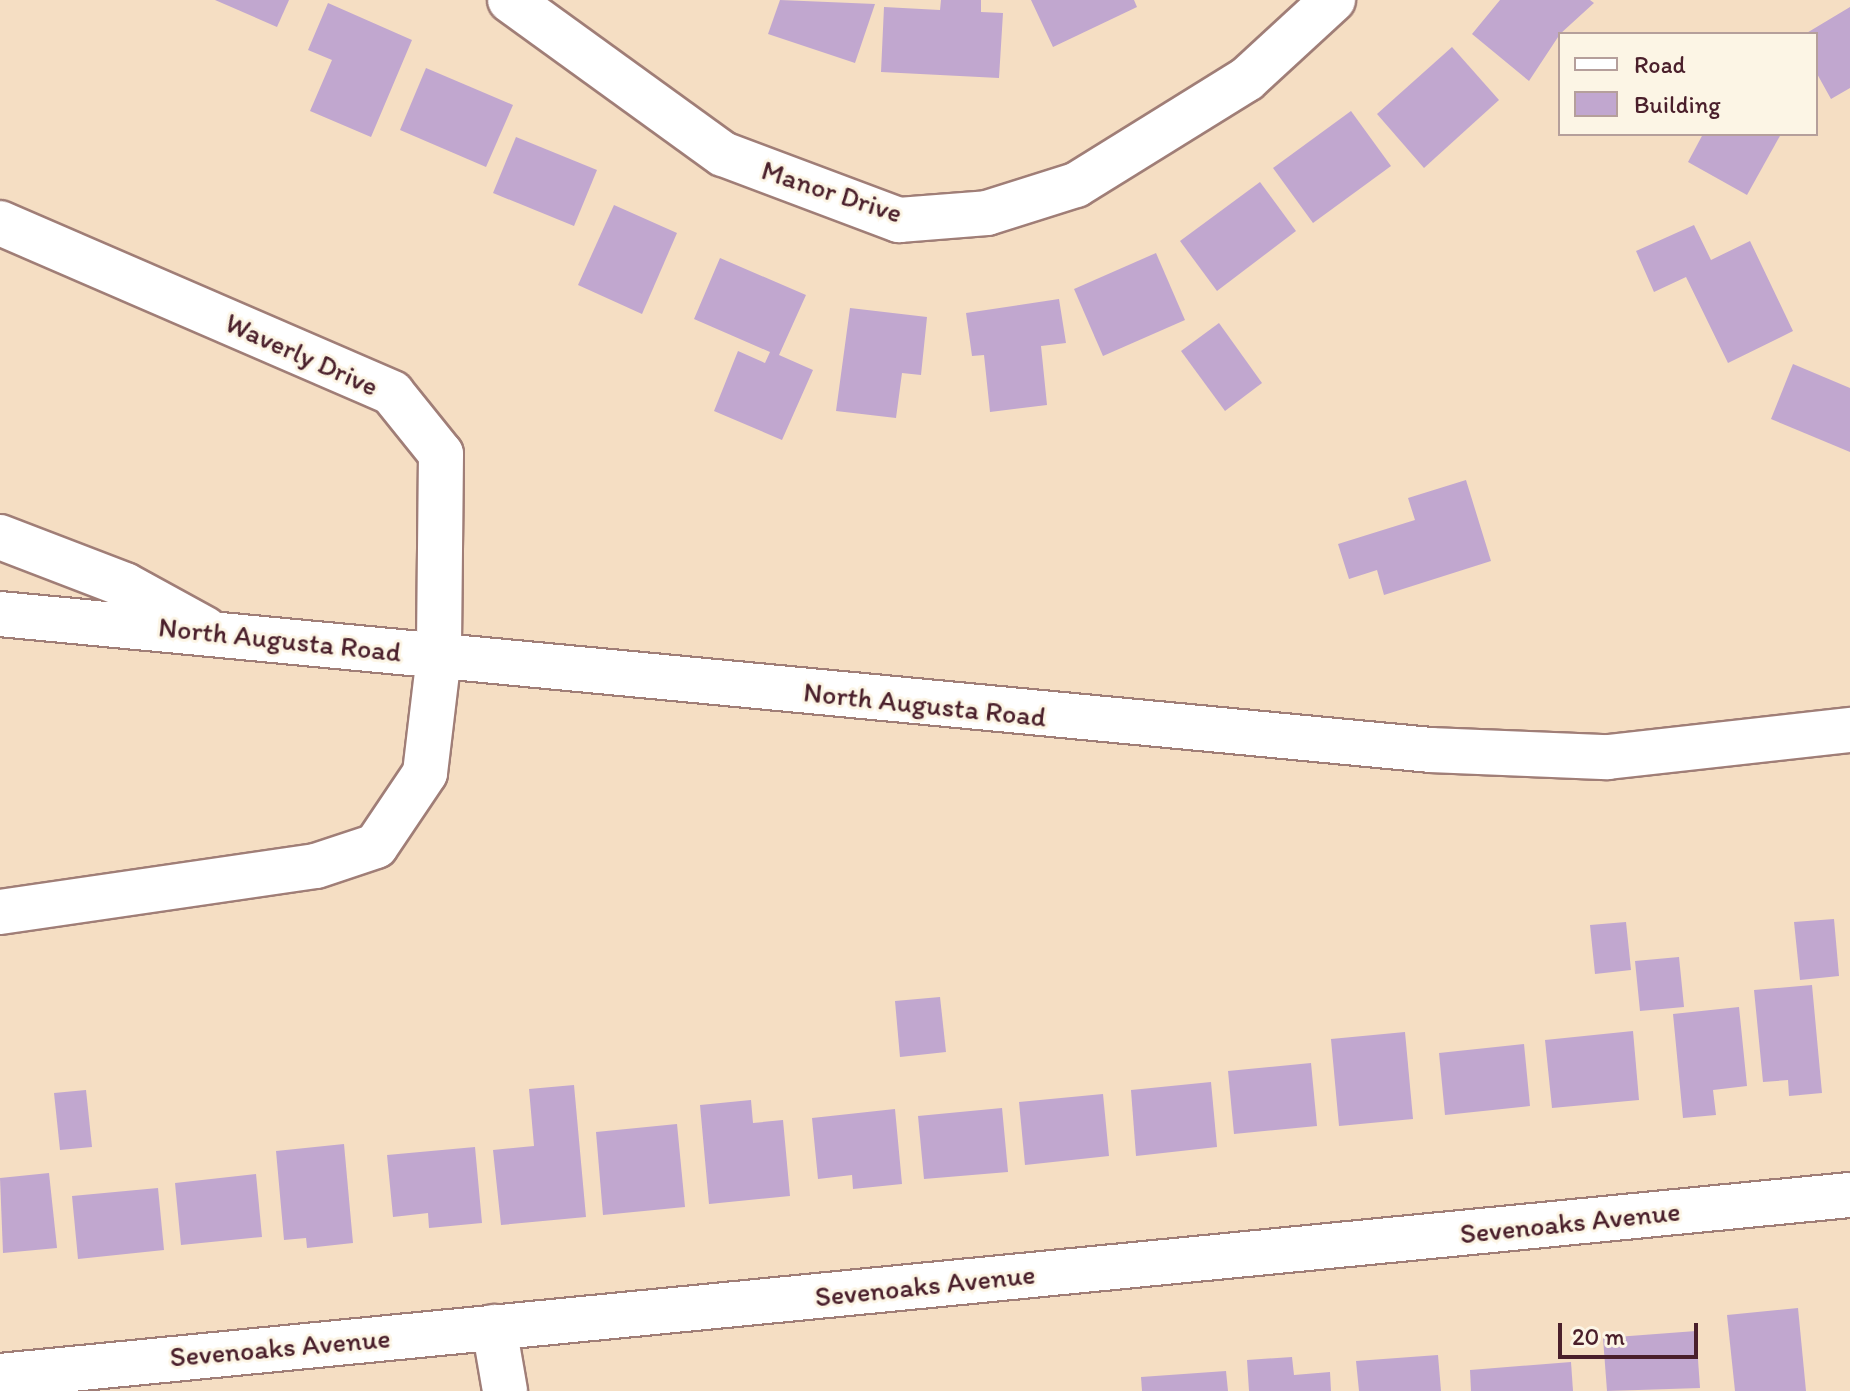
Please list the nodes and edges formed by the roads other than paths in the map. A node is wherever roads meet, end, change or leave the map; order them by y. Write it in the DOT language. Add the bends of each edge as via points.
graph roads {
  1 [pos="510,0"];
  2 [pos="1333,0"];
  3 [pos="0,223"];
  4 [pos="0,537"];
  5 [pos="0,614"];
  6 [pos="205,629"];
  7 [pos="439,656"];
  8 [pos="1850,730"];
  9 [pos="0,912"];
  10 [pos="1850,1195"];
  11 [pos="494,1327"];
  12 [pos="0,1376"];
  13 [pos="505,1391"];
  1 -- 2 [label="main road, Manor Drive" via="723,154 899,220 987,213 1076,185 1247,79"];
  3 -- 7 [label="main road, Waverly Drive" via="392,393 441,454"];
  4 -- 6 [label="main road" via="125,585"];
  5 -- 6 [label="main road, North Augusta Road"];
  6 -- 7 [label="main road, North Augusta Road"];
  7 -- 8 [label="main road, North Augusta Road" via="1430,750 1608,757"];
  7 -- 9 [label="main road, Waverly Drive" via="425,773 376,846 316,866"];
  10 -- 11 [label="main road, Sevenoaks Avenue"];
  11 -- 12 [label="main road, Sevenoaks Avenue"];
  11 -- 13 [label="main road"];
}
